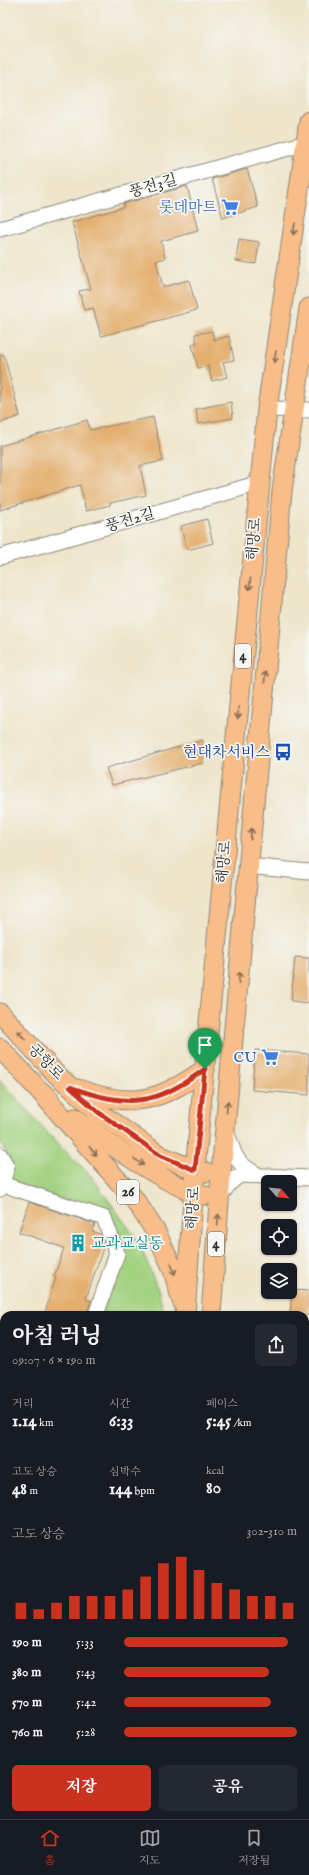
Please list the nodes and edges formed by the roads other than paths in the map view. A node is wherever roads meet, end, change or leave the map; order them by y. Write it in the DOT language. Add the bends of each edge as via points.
graph roads {
  1 [pos="309,121"];
  2 [pos="306,143"];
  3 [pos="305,182"];
  4 [pos="0,229"];
  5 [pos="309,308"];
  6 [pos="268,409"];
  7 [pos="301,410"];
  8 [pos="260,482"];
  9 [pos="0,557"];
  10 [pos="248,866"];
  11 [pos="309,872"];
  12 [pos="0,1013"];
  13 [pos="0,1048"];
  14 [pos="205,1069"];
  15 [pos="70,1087"];
  16 [pos="39,1090"];
  17 [pos="225,1128"];
  18 [pos="0,1155"];
  19 [pos="195,1170"];
  20 [pos="221,1174"];
  21 [pos="256,1174"];
  22 [pos="309,1178"];
  23 [pos="1,1187"];
  24 [pos="194,1194"];
  25 [pos="219,1198"];
  26 [pos="97,1311"];
  27 [pos="184,1311"];
  28 [pos="185,1311"];
  29 [pos="211,1311"];
  1 -- 2 [label="main road, 해망로 / 4"];
  2 -- 3 [label="main road, 해망로 / 4"];
  2 -- 4 [label="street, 풍전3길"];
  3 -- 6 [label="main road, 해망로 / 4, one-way"];
  5 -- 7 [label="main road, 해망로 / 4"];
  6 -- 7 [label="street"];
  6 -- 8 [label="main road, 해망로 / 4"];
  10 -- 7 [label="main road, 해망로 / 4, one-way" via="282,491"];
  8 -- 9 [label="street, 풍전2길"];
  8 -- 14 [label="main road, 해망로 / 4, one-way"];
  10 -- 11 [label="street, 해망로"];
  17 -- 10 [label="main road, 해망로 / 4, one-way"];
  15 -- 12 [label="main road, 공항로, one-way"];
  13 -- 16 [label="main road, 공항로 / 26"];
  14 -- 15 [label="main road" via="181,1086 160,1096 140,1100 100,1098"];
  14 -- 19 [label="main road, 해망로 / 4"];
  15 -- 19 [label="main road, 공항로" via="98,1112 161,1156"];
  16 -- 24 [label="main road, 공항로, one-way" via="84,1125 155,1173"];
  16 -- 27 [label="main road, 26, one-way" via="125,1188 156,1232 172,1267"];
  17 -- 20 [label="main road, 해망로 / 4"];
  17 -- 21 [label="street" via="234,1155 242,1166"];
  18 -- 23 [label="street" via="7,1167"];
  19 -- 20 [label="main road, 공항로"];
  19 -- 24 [label="main road, 해망로 / 4"];
  20 -- 25 [label="main road, 해망로 / 4"];
  21 -- 22 [label="street"];
  21 -- 25 [label="street" via="234,1178"];
  23 -- 26 [label="street" via="104,1218 117,1253"];
  24 -- 25 [label="main road, 공항로"];
  24 -- 28 [label="main road, 해망로 / 4"];
  29 -- 25 [label="main road, 해망로 / 4, one-way"];
}
